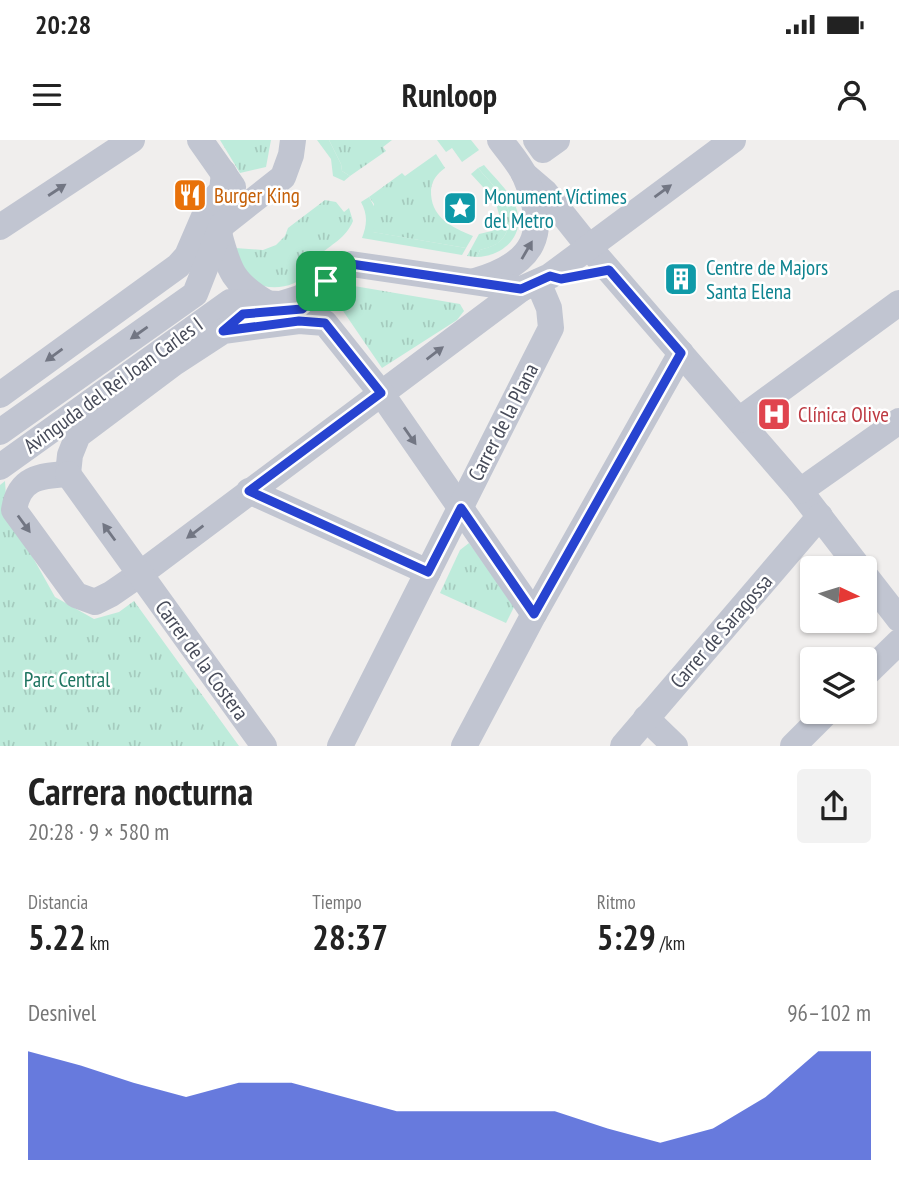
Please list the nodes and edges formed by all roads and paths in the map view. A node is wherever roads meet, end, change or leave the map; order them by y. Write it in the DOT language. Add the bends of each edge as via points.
graph roads {
  1 [pos="132,140"];
  2 [pos="200,140"];
  3 [pos="293,140"];
  4 [pos="500,140"];
  5 [pos="536,140"];
  6 [pos="557,140"];
  7 [pos="733,140"];
  8 [pos="224,173"];
  9 [pos="524,174"];
  10 [pos="0,227"];
  11 [pos="222,231"];
  12 [pos="588,246"];
  13 [pos="187,256"];
  14 [pos="609,270"];
  15 [pos="326,281"];
  16 [pos="470,283"];
  17 [pos="536,283"];
  18 [pos="899,303"];
  19 [pos="269,304"];
  20 [pos="223,331"];
  21 [pos="681,353"];
  22 [pos="1,392"];
  23 [pos="381,393"];
  24 [pos="739,420"];
  25 [pos="899,421"];
  26 [pos="0,432"];
  27 [pos="0,467"];
  28 [pos="68,474"];
  29 [pos="249,491"];
  30 [pos="800,491"];
  31 [pos="461,508"];
  32 [pos="820,516"];
  33 [pos="850,556"];
  34 [pos="428,572"];
  35 [pos="140,574"];
  36 [pos="877,591"];
  37 [pos="534,614"];
  38 [pos="899,620"];
  39 [pos="899,642"];
  40 [pos="877,663"];
  41 [pos="646,718"];
  42 [pos="815,724"];
  43 [pos="264,746"];
  44 [pos="340,746"];
  45 [pos="464,746"];
  46 [pos="623,746"];
  47 [pos="675,746"];
  48 [pos="793,746"];
  10 -- 1 [label="street, one-way"];
  2 -- 8 [label="street"];
  3 -- 11 [label="street" via="283,177"];
  4 -- 9 [label="street"];
  5 -- 6 [label="street" via="543,150"];
  12 -- 7 [label="street, one-way"];
  8 -- 11 [label="street" via="232,183"];
  8 -- 13 [label="street" via="222,190 209,205"];
  9 -- 12 [label="street" via="545,192"];
  16 -- 9 [label="street, one-way" via="523,260 536,233 536,208"];
  11 -- 13 [label="street"];
  11 -- 19 [label="street" via="226,259 241,287"];
  11 -- 26 [label="street, Avinguda del Rei Joan Carles I, one-way" via="195,294"];
  12 -- 14 [label="street"];
  12 -- 17 [label="street"];
  13 -- 22 [label="street, one-way"];
  14 -- 17 [label="street, Avinguda del Rei Joan Carles I"];
  14 -- 21 [label="street"];
  15 -- 16 [label="street, Avinguda del Rei Joan Carles I" via="351,264"];
  15 -- 19 [label="street, Avinguda del Rei Joan Carles I" via="300,298"];
  15 -- 20 [label="street, Avinguda del Rei Joan Carles I" via="302,309 243,314"];
  16 -- 17 [label="street, Avinguda del Rei Joan Carles I"];
  23 -- 17 [label="street, one-way"];
  17 -- 31 [label="street, Carrer de la Plana" via="549,308 551,328"];
  18 -- 24 [label="street"];
  19 -- 27 [label="street, Avinguda del Rei Joan Carles I" via="230,302"];
  20 -- 23 [label="street, Avinguda del Rei Joan Carles I" via="299,321 325,323"];
  20 -- 28 [label="street, Avinguda del Rei Joan Carles I" via="78,435"];
  21 -- 24 [label="street"];
  21 -- 37 [label="street"];
  23 -- 29 [label="street"];
  23 -- 31 [label="street, one-way"];
  24 -- 30 [label="street"];
  25 -- 30 [label="street"];
  35 -- 28 [label="street, Carrer de la Costera, one-way"];
  28 -- 35 [label="street, one-way" via="36,477 16,495 14,510 76,595 95,602"];
  29 -- 34 [label="street"];
  29 -- 35 [label="street, one-way"];
  30 -- 32 [label="street"];
  31 -- 34 [label="street, Carrer de la Plana"];
  31 -- 37 [label="street"];
  32 -- 33 [label="street"];
  32 -- 41 [label="street, Carrer de Saragossa"];
  34 -- 44 [label="street, Carrer de la Plana"];
  35 -- 43 [label="street, Carrer de la Costera"];
  36 -- 38 [label="street"];
  37 -- 45 [label="street"];
  39 -- 40 [label="street"];
  41 -- 46 [label="street, Carrer de Saragossa"];
  41 -- 47 [label="street"];
  42 -- 48 [label="street"];
}
